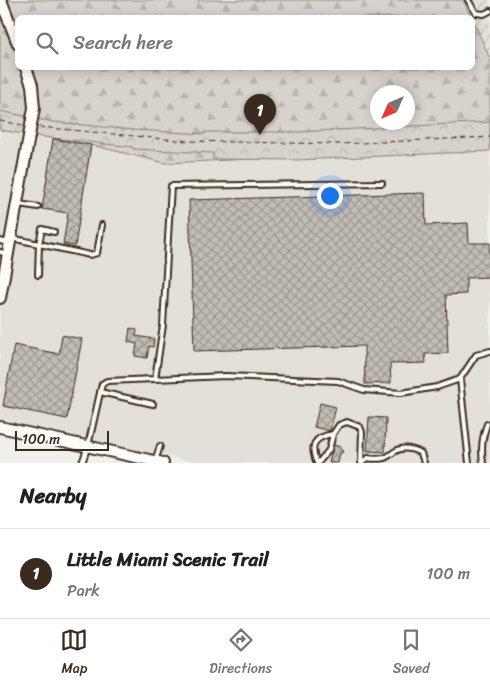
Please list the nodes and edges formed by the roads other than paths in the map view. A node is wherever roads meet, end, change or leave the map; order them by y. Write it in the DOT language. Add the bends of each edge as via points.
graph roads {
  1 [pos="1,0"];
  2 [pos="468,0"];
  3 [pos="490,11"];
  4 [pos="15,36"];
  5 [pos="27,70"];
  6 [pos="382,183"];
  7 [pos="16,204"];
  8 [pos="38,207"];
  9 [pos="102,226"];
  10 [pos="54,232"];
  11 [pos="39,244"];
  12 [pos="6,246"];
  13 [pos="38,275"];
  14 [pos="0,298"];
  15 [pos="490,351"];
  16 [pos="155,379"];
  17 [pos="460,379"];
  18 [pos="100,392"];
  19 [pos="153,404"];
  20 [pos="487,424"];
  21 [pos="0,427"];
  22 [pos="334,434"];
  23 [pos="88,446"];
  24 [pos="160,446"];
  25 [pos="159,462"];
  26 [pos="82,463"];
  27 [pos="317,463"];
  28 [pos="361,463"];
  29 [pos="424,463"];
  30 [pos="469,463"];
  31 [pos="483,463"];
  1 -- 4 [label="street"];
  2 -- 3 [label="lane" via="476,13"];
  5 -- 7 [label="street" via="34,108"];
  6 -- 16 [label="lane" via="171,186 163,325"];
  7 -- 8 [label="lane"];
  7 -- 12 [label="street"];
  9 -- 11 [label="lane" via="97,253 90,255"];
  10 -- 11 [label="lane" via="42,230"];
  11 -- 12 [label="lane"];
  11 -- 13 [label="lane"];
  12 -- 14 [label="street"];
  15 -- 17 [label="lane" via="476,355"];
  16 -- 17 [label="lane" via="226,376 338,380 364,390 401,393 437,388"];
  16 -- 18 [label="lane" via="107,381 102,384"];
  17 -- 30 [label="lane"];
  18 -- 19 [label="lane"];
  18 -- 23 [label="lane"];
  20 -- 31 [label="lane" via="481,452"];
  21 -- 23 [label="street"];
  22 -- 27 [label="lane" via="329,450"];
  22 -- 27 [label="lane" via="320,437 314,443 312,448"];
  22 -- 28 [label="lane" via="343,423 360,427"];
  23 -- 25 [label="street"];
  23 -- 26 [label="lane"];
  24 -- 25 [label="lane"];
  28 -- 29 [label="lane" via="368,458 386,458 396,450 407,448 421,453"];
}
